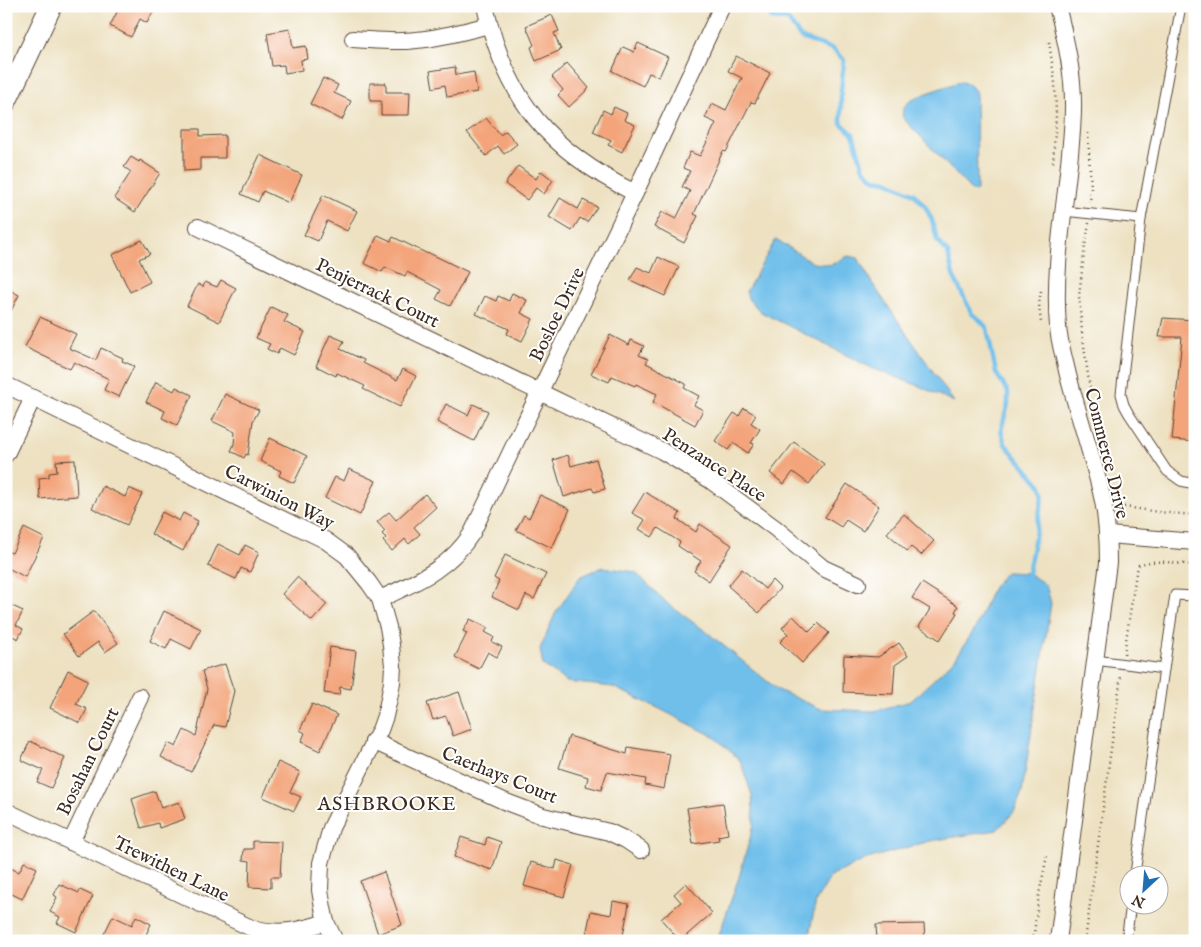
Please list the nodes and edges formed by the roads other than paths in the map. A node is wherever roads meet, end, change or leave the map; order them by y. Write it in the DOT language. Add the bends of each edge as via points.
graph roads {
  1 [pos="51,6"];
  2 [pos="485,6"];
  3 [pos="722,6"];
  4 [pos="1057,6"];
  5 [pos="1181,6"];
  6 [pos="489,25"];
  7 [pos="354,39"];
  8 [pos="6,101"];
  9 [pos="636,193"];
  10 [pos="1064,211"];
  11 [pos="1141,220"];
  12 [pos="198,227"];
  13 [pos="7,385"];
  14 [pos="540,392"];
  15 [pos="33,398"];
  16 [pos="6,454"];
  17 [pos="1195,484"];
  18 [pos="1108,535"];
  19 [pos="1195,542"];
  20 [pos="858,584"];
  21 [pos="1195,596"];
  22 [pos="380,598"];
  23 [pos="1095,660"];
  24 [pos="1164,669"];
  25 [pos="140,698"];
  26 [pos="374,741"];
  27 [pos="6,811"];
  28 [pos="71,842"];
  29 [pos="641,850"];
  30 [pos="1137,864"];
  31 [pos="1130,914"];
  32 [pos="326,922"];
  33 [pos="335,941"];
  34 [pos="1058,941"];
  35 [pos="1126,941"];
  1 -- 8 [label="street"];
  2 -- 6 [label="street"];
  3 -- 9 [label="street, Bosloe Drive"];
  4 -- 10 [label="street, Commerce Drive" via="1068,56 1073,110"];
  5 -- 11 [label="lane"];
  6 -- 7 [label="street" via="416,40"];
  6 -- 9 [label="street" via="504,67 535,119 577,159"];
  9 -- 14 [label="street, Bosloe Drive"];
  10 -- 11 [label="lane"];
  10 -- 18 [label="street, Commerce Drive" via="1056,286 1058,329 1101,493"];
  11 -- 17 [label="lane" via="1121,394 1129,414 1167,471 1181,481"];
  12 -- 14 [label="street, Penjerrack Court"];
  13 -- 15 [label="street, Carwinion Way"];
  14 -- 20 [label="street, Penzance Place" via="662,450 775,528 823,568"];
  14 -- 22 [label="street, Bosloe Drive" via="462,548 426,577"];
  15 -- 16 [label="street"];
  15 -- 22 [label="street, Carwinion Way" via="325,540 346,556"];
  18 -- 19 [label="street"];
  18 -- 23 [label="street, Commerce Drive" via="1108,563"];
  21 -- 24 [label="lane" via="1175,595"];
  22 -- 26 [label="street, Carwinion Way" via="392,645 393,666 390,699"];
  23 -- 24 [label="lane"];
  23 -- 34 [label="street, Commerce Drive"];
  24 -- 30 [label="lane"];
  25 -- 28 [label="street, Bosahan Court"];
  26 -- 29 [label="street, Caerhays Court" via="506,802 543,816 609,832"];
  26 -- 32 [label="street, Carwinion Way" via="326,840 320,890"];
  27 -- 28 [label="street, Trewithen Lane"];
  28 -- 32 [label="street, Trewithen Lane" via="249,927 285,932"];
  31 -- 35 [label="lane"];
  32 -- 33 [label="street, Carwinion Way"];
}
